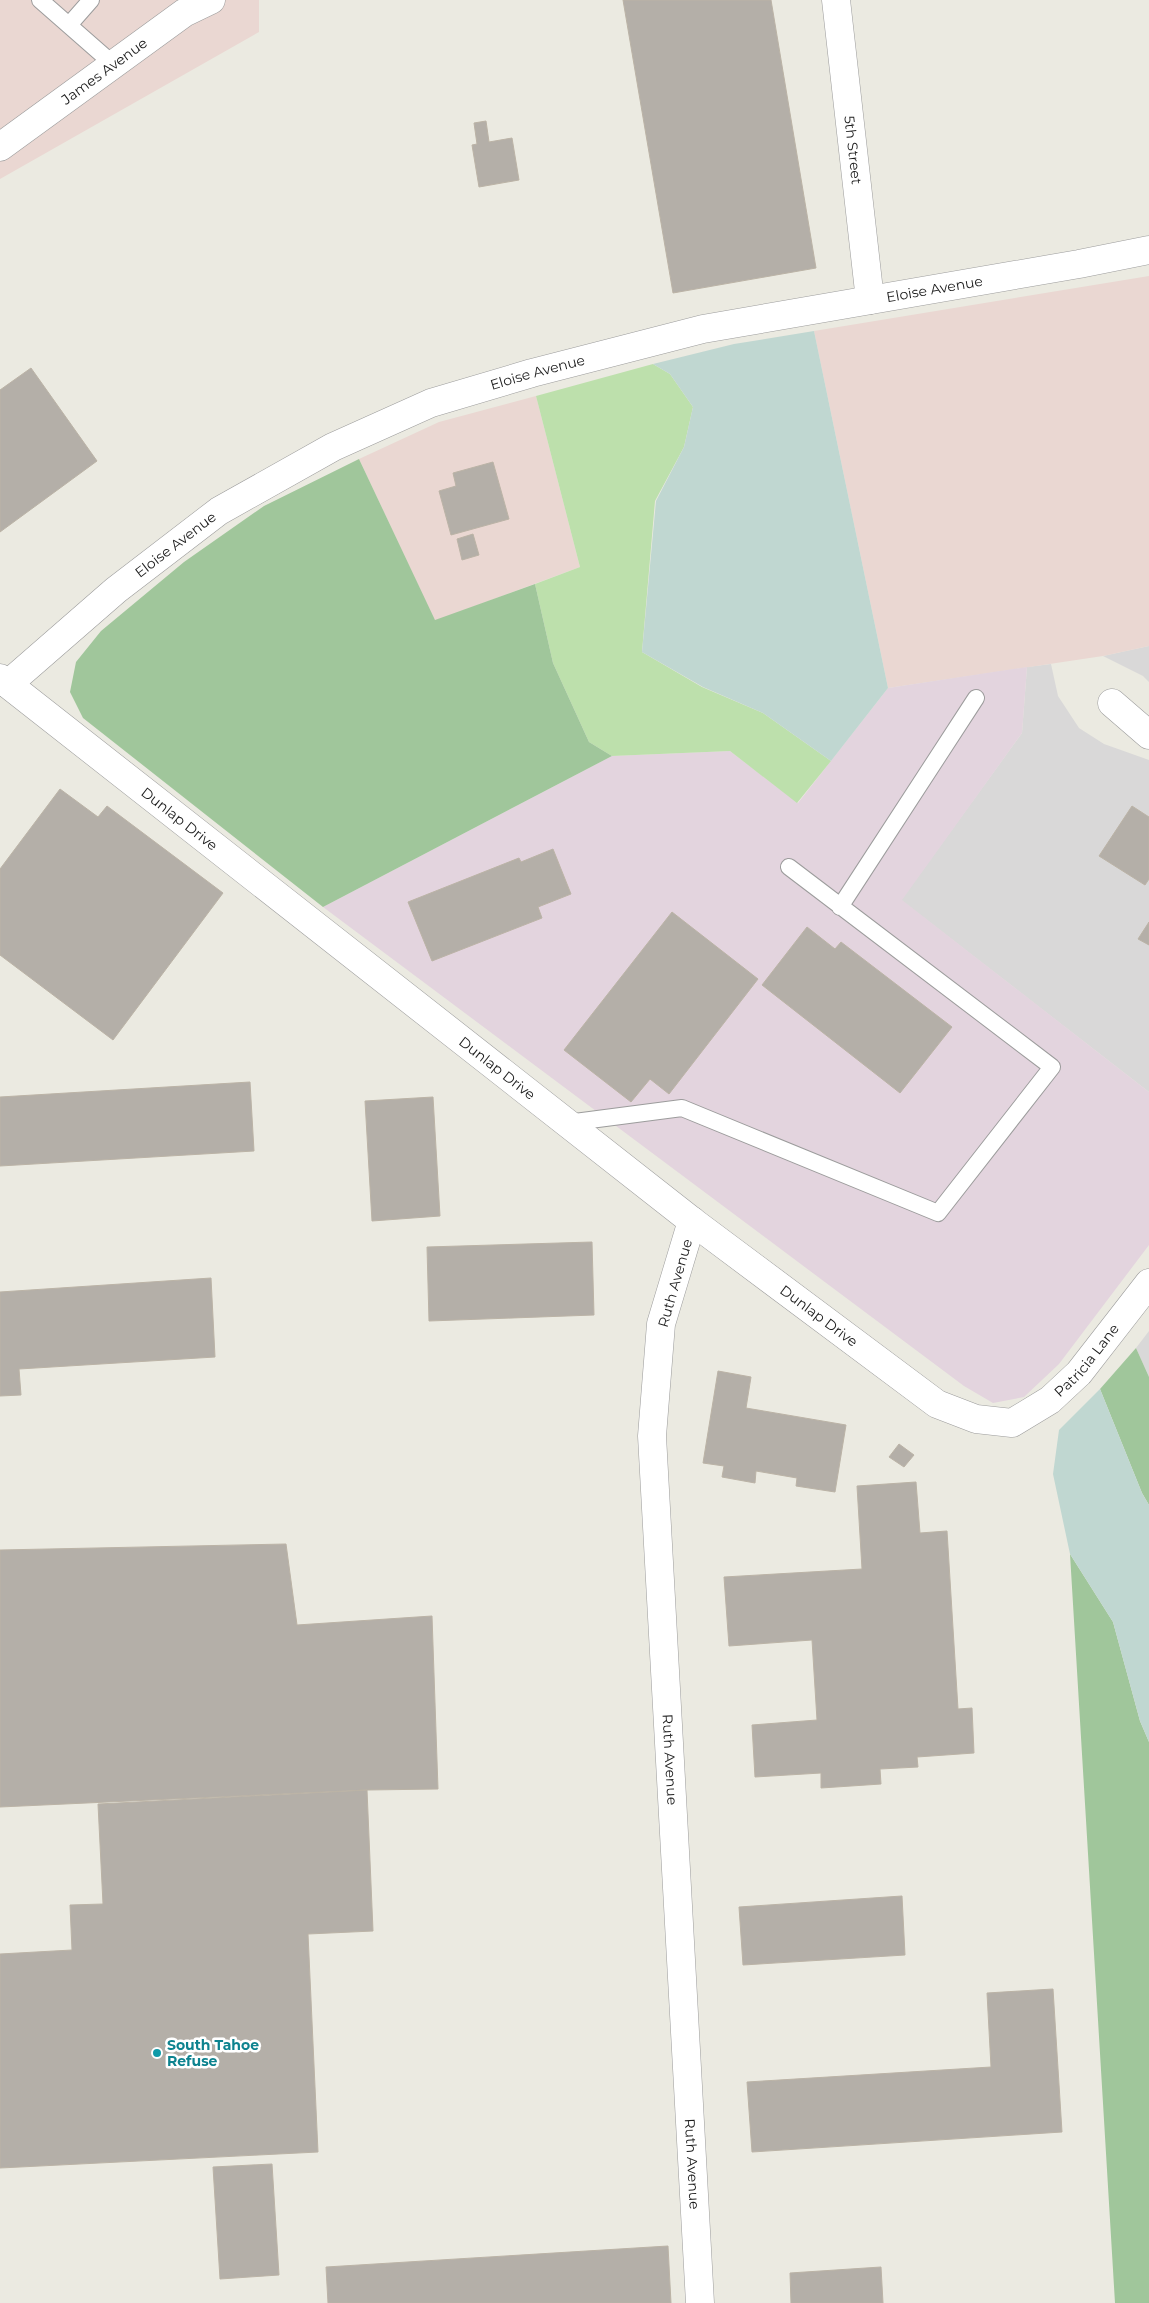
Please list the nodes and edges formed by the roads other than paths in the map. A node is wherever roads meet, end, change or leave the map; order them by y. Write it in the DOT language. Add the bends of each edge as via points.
graph roads {
  1 [pos="40,0"];
  2 [pos="91,0"];
  3 [pos="211,0"];
  4 [pos="836,0"];
  5 [pos="68,25"];
  6 [pos="113,64"];
  7 [pos="0,147"];
  8 [pos="1149,250"];
  9 [pos="870,300"];
  10 [pos="4,681"];
  11 [pos="976,698"];
  12 [pos="1112,703"];
  13 [pos="1149,735"];
  14 [pos="789,868"];
  15 [pos="840,907"];
  16 [pos="567,1123"];
  17 [pos="692,1221"];
  18 [pos="1149,1283"];
  19 [pos="1012,1424"];
  20 [pos="700,2303"];
  1 -- 5 [label="lane"];
  2 -- 5 [label="lane"];
  3 -- 6 [label="street, James Avenue" via="184,13"];
  4 -- 9 [label="street, 5th Street"];
  5 -- 6 [label="lane"];
  6 -- 7 [label="street, James Avenue"];
  8 -- 9 [label="street, Eloise Avenue"];
  9 -- 10 [label="street, Eloise Avenue" via="702,329 431,403 333,447 219,510"];
  10 -- 16 [label="street, Dunlap Drive"];
  11 -- 15 [label="lane"];
  12 -- 13 [label="street"];
  14 -- 15 [label="lane"];
  15 -- 16 [label="lane" via="1052,1067 938,1213 682,1108"];
  16 -- 17 [label="street, Dunlap Drive"];
  17 -- 19 [label="street, Dunlap Drive" via="937,1404 976,1419"];
  17 -- 20 [label="street, Ruth Avenue" via="661,1324 652,1436"];
  18 -- 19 [label="street, Patricia Lane" via="1079,1373 1050,1400"];
}
